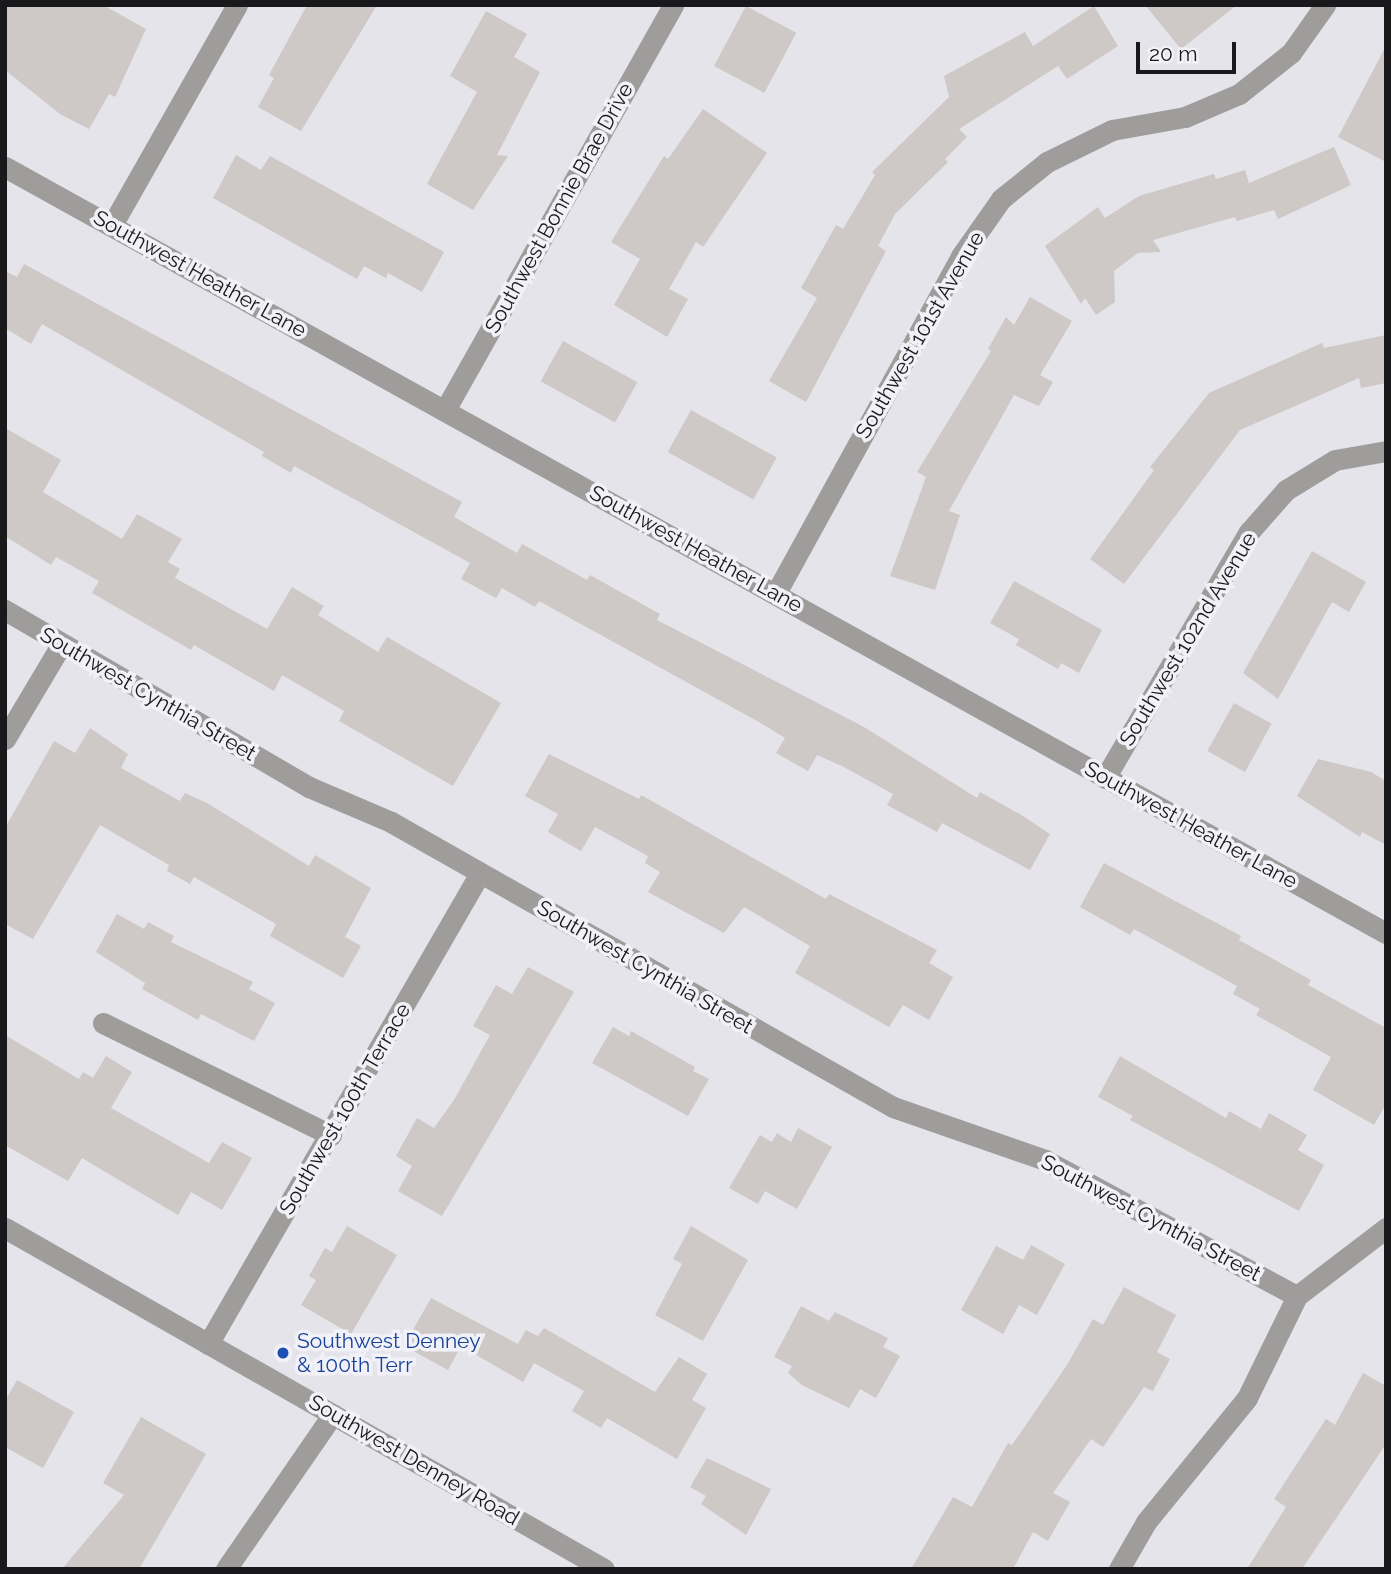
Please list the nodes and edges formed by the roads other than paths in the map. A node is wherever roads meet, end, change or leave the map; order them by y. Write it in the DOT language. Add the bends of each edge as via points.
graph roads {
  1 [pos="237,5"];
  2 [pos="673,5"];
  3 [pos="1325,5"];
  4 [pos="5,167"];
  5 [pos="112,225"];
  6 [pos="445,410"];
  7 [pos="1386,451"];
  8 [pos="776,593"];
  9 [pos="5,610"];
  10 [pos="61,645"];
  11 [pos="5,739"];
  12 [pos="1105,778"];
  13 [pos="480,873"];
  14 [pos="1386,933"];
  15 [pos="103,1023"];
  16 [pos="331,1135"];
  17 [pos="5,1228"];
  18 [pos="1386,1228"];
  19 [pos="1297,1296"];
  20 [pos="208,1344"];
  21 [pos="333,1414"];
  22 [pos="226,1569"];
  23 [pos="604,1569"];
  24 [pos="1119,1569"];
  1 -- 5 [label="street"];
  2 -- 6 [label="street, Southwest Bonnie Brae Drive"];
  3 -- 8 [label="street, Southwest 101st Avenue" via="1291,53 1239,94 1185,117 1112,130 1047,162 1000,199 961,256"];
  4 -- 5 [label="street, Southwest Heather Lane"];
  5 -- 6 [label="street, Southwest Heather Lane"];
  6 -- 8 [label="street, Southwest Heather Lane"];
  7 -- 12 [label="street, Southwest 102nd Avenue" via="1335,460 1286,490 1249,532"];
  8 -- 12 [label="street, Southwest Heather Lane"];
  9 -- 10 [label="street, Southwest Cynthia Street"];
  10 -- 11 [label="street"];
  10 -- 13 [label="street, Southwest Cynthia Street" via="309,787 391,822"];
  12 -- 14 [label="street, Southwest Heather Lane"];
  13 -- 16 [label="street, Southwest 100th Terrace"];
  13 -- 19 [label="street, Southwest Cynthia Street" via="892,1107 1024,1150"];
  15 -- 16 [label="street"];
  16 -- 20 [label="street, Southwest 100th Terrace"];
  17 -- 20 [label="street, Southwest Denney Road"];
  18 -- 19 [label="street"];
  19 -- 24 [label="street" via="1247,1398 1146,1522"];
  20 -- 21 [label="street, Southwest Denney Road"];
  21 -- 22 [label="street"];
  21 -- 23 [label="street, Southwest Denney Road"];
}
